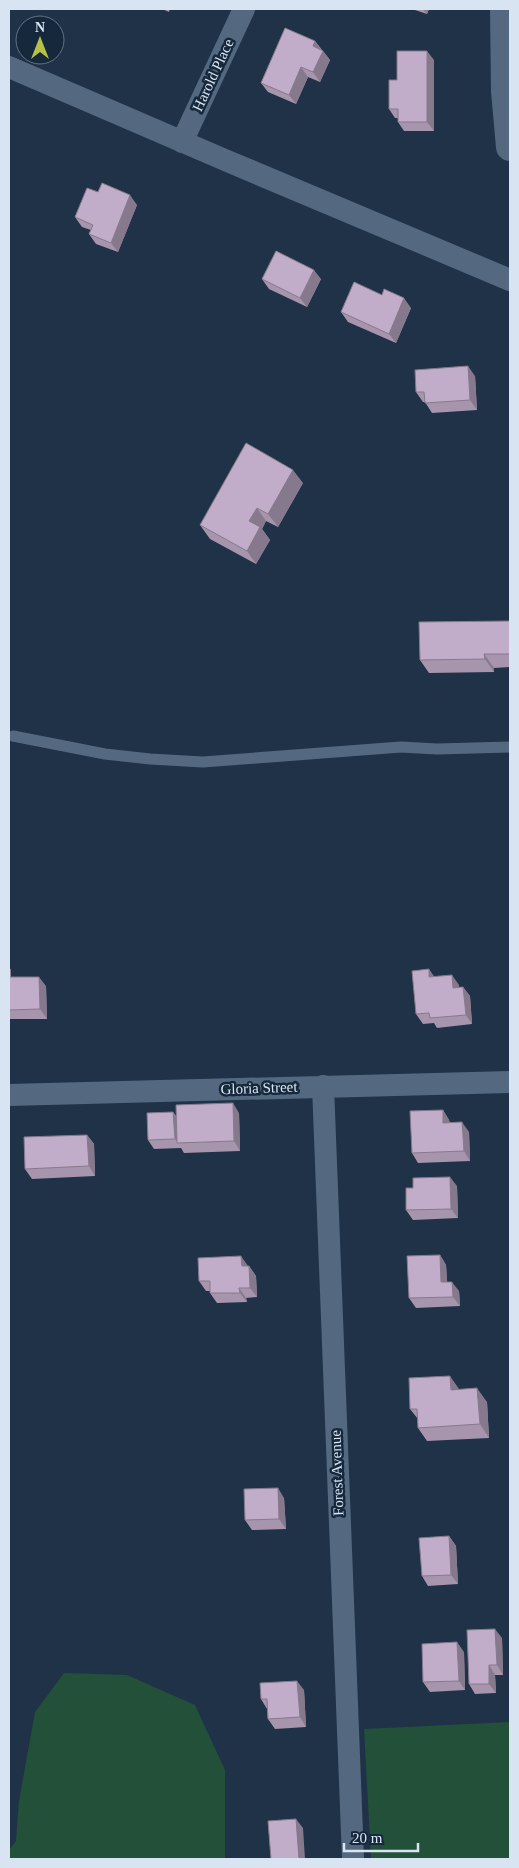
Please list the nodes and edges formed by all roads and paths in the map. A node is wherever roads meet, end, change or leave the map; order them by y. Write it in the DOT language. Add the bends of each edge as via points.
graph roads {
  1 [pos="244,9"];
  2 [pos="504,9"];
  3 [pos="9,67"];
  4 [pos="182,142"];
  5 [pos="510,147"];
  6 [pos="510,280"];
  7 [pos="13,736"];
  8 [pos="510,747"];
  9 [pos="510,1082"];
  10 [pos="323,1086"];
  11 [pos="9,1095"];
  12 [pos="353,1859"];
  1 -- 4 [label="street, Harold Place"];
  2 -- 5 [label="street" via="505,91"];
  3 -- 4 [label="street"];
  4 -- 6 [label="street"];
  7 -- 8 [label="lane" via="105,754 204,762 401,747"];
  9 -- 10 [label="street, Gloria Street"];
  10 -- 11 [label="street, Gloria Street"];
  10 -- 12 [label="street, Forest Avenue"];
}
